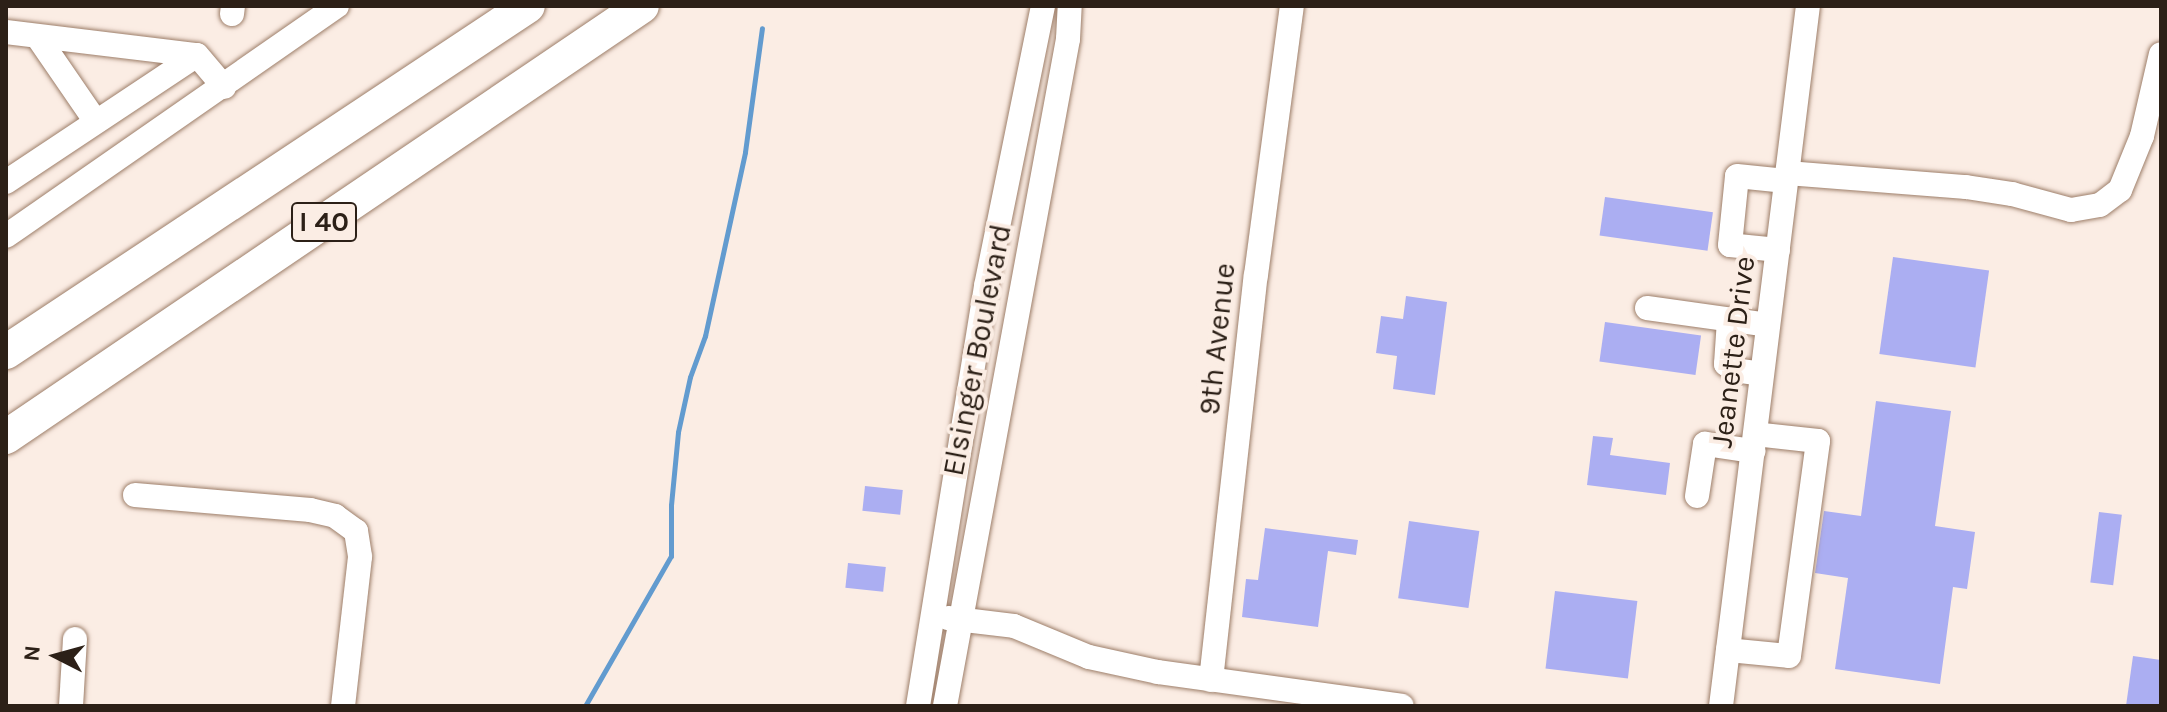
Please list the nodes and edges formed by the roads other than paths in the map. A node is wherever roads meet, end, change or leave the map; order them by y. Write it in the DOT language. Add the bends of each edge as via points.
graph roads {
  1 [pos="337,6"];
  2 [pos="528,6"];
  3 [pos="642,6"];
  4 [pos="1043,6"];
  5 [pos="1070,6"];
  6 [pos="1292,6"];
  7 [pos="1808,6"];
  8 [pos="6,32"];
  9 [pos="37,36"];
  10 [pos="2161,54"];
  11 [pos="197,55"];
  12 [pos="224,87"];
  13 [pos="96,122"];
  14 [pos="1786,177"];
  15 [pos="6,182"];
  16 [pos="6,236"];
  17 [pos="1778,250"];
  18 [pos="986,286"];
  19 [pos="1647,308"];
  20 [pos="1729,320"];
  21 [pos="1768,325"];
  22 [pos="6,352"];
  23 [pos="1762,374"];
  24 [pos="6,437"];
  25 [pos="1754,442"];
  26 [pos="991,447"];
  27 [pos="135,495"];
  28 [pos="1697,496"];
  29 [pos="931,617"];
  30 [pos="961,619"];
  31 [pos="75,639"];
  32 [pos="1728,650"];
  33 [pos="1211,680"];
  34 [pos="71,706"];
  35 [pos="343,706"];
  36 [pos="918,706"];
  37 [pos="945,706"];
  38 [pos="1402,706"];
  39 [pos="1721,706"];
  1 -- 12 [label="street"];
  2 -- 22 [label="highway, I 40"];
  3 -- 24 [label="highway, I 40"];
  4 -- 18 [label="street, Elsinger Boulevard"];
  5 -- 26 [label="street, Elsinger Boulevard"];
  6 -- 33 [label="street, 9th Avenue"];
  7 -- 14 [label="street, Jeanette Drive"];
  8 -- 9 [label="street"];
  9 -- 11 [label="street"];
  9 -- 13 [label="street"];
  10 -- 14 [label="street" via="2142,136 2120,190 2100,205 2071,210 1966,187"];
  11 -- 12 [label="street"];
  11 -- 13 [label="street"];
  12 -- 16 [label="street"];
  13 -- 15 [label="street"];
  14 -- 17 [label="street, Jeanette Drive"];
  14 -- 17 [label="street" via="1737,176 1730,245"];
  17 -- 21 [label="street, Jeanette Drive"];
  18 -- 26 [label="street" via="1001,317 987,410"];
  18 -- 29 [label="street, Elsinger Boulevard"];
  19 -- 20 [label="street"];
  20 -- 21 [label="street"];
  20 -- 23 [label="street" via="1726,364"];
  21 -- 23 [label="street, Jeanette Drive"];
  23 -- 25 [label="street, Jeanette Drive"];
  25 -- 28 [label="street" via="1705,444"];
  25 -- 32 [label="street, Jeanette Drive"];
  25 -- 32 [label="street" via="1818,441 1789,656"];
  26 -- 30 [label="street, Elsinger Boulevard"];
  27 -- 35 [label="street" via="310,510 335,516 356,531 360,557"];
  29 -- 30 [label="street"];
  29 -- 36 [label="street, Elsinger Boulevard"];
  30 -- 33 [label="street" via="1014,626 1089,657"];
  30 -- 37 [label="street, Elsinger Boulevard"];
  31 -- 34 [label="street"];
  32 -- 39 [label="street, Jeanette Drive"];
  33 -- 38 [label="street"];
}
